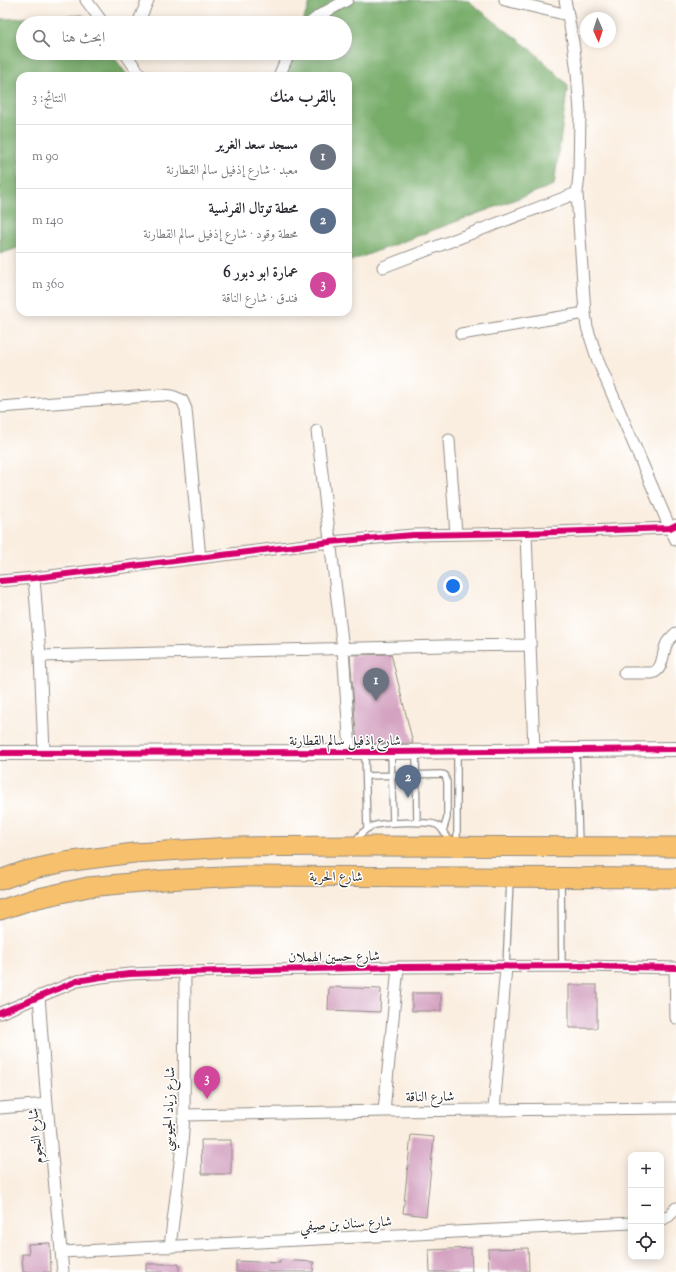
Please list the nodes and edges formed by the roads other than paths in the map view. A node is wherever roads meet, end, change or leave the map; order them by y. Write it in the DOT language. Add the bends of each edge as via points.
graph roads {
  1 [pos="86,0"];
  2 [pos="148,0"];
  3 [pos="347,0"];
  4 [pos="505,0"];
  5 [pos="565,0"];
  6 [pos="568,15"];
  7 [pos="98,16"];
  8 [pos="141,16"];
  9 [pos="319,16"];
  10 [pos="130,60"];
  11 [pos="286,60"];
  12 [pos="138,72"];
  13 [pos="281,72"];
  14 [pos="577,193"];
  15 [pos="383,267"];
  16 [pos="585,313"];
  17 [pos="461,334"];
  18 [pos="0,408"];
  19 [pos="317,431"];
  20 [pos="449,440"];
  21 [pos="673,526"];
  22 [pos="456,534"];
  23 [pos="526,534"];
  24 [pos="676,540"];
  25 [pos="330,542"];
  26 [pos="200,558"];
  27 [pos="34,578"];
  28 [pos="0,581"];
  29 [pos="676,633"];
  30 [pos="530,645"];
  31 [pos="343,649"];
  32 [pos="40,656"];
  33 [pos="624,674"];
  34 [pos="0,749"];
  35 [pos="676,749"];
  36 [pos="576,750"];
  37 [pos="350,751"];
  38 [pos="365,751"];
  39 [pos="416,751"];
  40 [pos="457,751"];
  41 [pos="534,751"];
  42 [pos="14,752"];
  43 [pos="44,752"];
  44 [pos="391,752"];
  45 [pos="0,753"];
  46 [pos="416,774"];
  47 [pos="391,775"];
  48 [pos="366,776"];
  49 [pos="393,823"];
  50 [pos="417,823"];
  51 [pos="367,829"];
  52 [pos="451,841"];
  53 [pos="353,846"];
  54 [pos="579,846"];
  55 [pos="676,847"];
  56 [pos="510,878"];
  57 [pos="561,878"];
  58 [pos="676,878"];
  59 [pos="0,880"];
  60 [pos="0,910"];
  61 [pos="398,967"];
  62 [pos="506,967"];
  63 [pos="562,967"];
  64 [pos="675,968"];
  65 [pos="185,972"];
  66 [pos="39,996"];
  67 [pos="0,1013"];
  68 [pos="676,1018"];
  69 [pos="47,1104"];
  70 [pos="0,1108"];
  71 [pos="676,1108"];
  72 [pos="494,1110"];
  73 [pos="384,1111"];
  74 [pos="184,1115"];
  75 [pos="676,1208"];
  76 [pos="664,1218"];
  77 [pos="628,1223"];
  78 [pos="170,1247"];
  79 [pos="62,1252"];
  80 [pos="63,1272"];
  1 -- 7 [label="street"];
  2 -- 8 [label="street"];
  3 -- 9 [label="street"];
  4 -- 6 [label="street"];
  5 -- 6 [label="street"];
  6 -- 14 [label="street" via="580,112"];
  10 -- 12 [label="street"];
  11 -- 13 [label="street"];
  14 -- 15 [label="street"];
  14 -- 16 [label="street"];
  16 -- 17 [label="street"];
  16 -- 21 [label="street" via="598,361"];
  18 -- 26 [label="street" via="162,395 182,400 186,409"];
  19 -- 25 [label="street"];
  20 -- 22 [label="street"];
  21 -- 23 [label="street"];
  21 -- 24 [label="street"];
  22 -- 23 [label="street"];
  22 -- 25 [label="street"];
  23 -- 30 [label="street"];
  25 -- 26 [label="street"];
  25 -- 31 [label="street"];
  26 -- 27 [label="street"];
  27 -- 28 [label="street"];
  27 -- 32 [label="street"];
  29 -- 33 [label="street" via="667,643 656,672"];
  30 -- 31 [label="street"];
  30 -- 41 [label="street"];
  31 -- 32 [label="street"];
  31 -- 37 [label="street"];
  32 -- 43 [label="street"];
  34 -- 42 [label="street, شارع إذفيل سالم القطارنة"];
  35 -- 36 [label="street, شارع إذفيل سالم القطارنة"];
  36 -- 41 [label="street, شارع إذفيل سالم القطارنة"];
  36 -- 54 [label="lane"];
  37 -- 38 [label="street, شارع إذفيل سالم القطارنة"];
  37 -- 43 [label="street, شارع إذفيل سالم القطارنة"];
  38 -- 44 [label="street, شارع إذفيل سالم القطارنة"];
  38 -- 48 [label="lane"];
  39 -- 40 [label="street, شارع إذفيل سالم القطارنة"];
  39 -- 44 [label="street, شارع إذفيل سالم القطارنة"];
  39 -- 46 [label="lane"];
  40 -- 41 [label="street, شارع إذفيل سالم القطارنة"];
  40 -- 52 [label="lane"];
  42 -- 43 [label="street, شارع إذفيل سالم القطارنة"];
  42 -- 45 [label="street, شارع إذفيل سالم القطارنة"];
  44 -- 47 [label="lane"];
  46 -- 47 [label="lane"];
  46 -- 50 [label="lane"];
  46 -- 52 [label="lane" via="441,774 446,777 447,818"];
  47 -- 48 [label="lane"];
  47 -- 49 [label="lane"];
  48 -- 51 [label="lane"];
  49 -- 50 [label="lane"];
  49 -- 51 [label="lane" via="376,824"];
  50 -- 52 [label="lane" via="436,824"];
  51 -- 53 [label="lane"];
  52 -- 53 [label="highway"];
  52 -- 54 [label="highway"];
  53 -- 59 [label="highway" via="231,847 134,853 65,862 25,871"];
  54 -- 55 [label="highway"];
  56 -- 57 [label="highway, شارع الحرية"];
  56 -- 60 [label="highway, شارع الحرية" via="244,876 163,880 88,887 34,899"];
  56 -- 62 [label="lane"];
  57 -- 58 [label="highway, شارع الحرية"];
  57 -- 63 [label="lane"];
  61 -- 62 [label="street, شارع حسين الهملان"];
  61 -- 65 [label="street, شارع حسين الهملان"];
  61 -- 73 [label="street"];
  62 -- 63 [label="street, شارع حسين الهملان"];
  62 -- 72 [label="street"];
  63 -- 64 [label="street, شارع حسين الهملان"];
  64 -- 68 [label="street"];
  65 -- 66 [label="street, شارع حسين الهملان" via="100,977 77,981"];
  65 -- 74 [label="street, شارع زياد الجيوسي"];
  66 -- 67 [label="street, شارع حسين الهملان"];
  66 -- 69 [label="street, شارع النجوم"];
  69 -- 70 [label="street"];
  69 -- 79 [label="street, شارع النجوم"];
  71 -- 72 [label="street, شارع الناقة"];
  72 -- 73 [label="street, شارع الناقة"];
  73 -- 74 [label="street, شارع الناقة"];
  74 -- 78 [label="street, شارع زياد الجيوسي"];
  75 -- 76 [label="street"];
  77 -- 78 [label="street, شارع سنان بن صيفي"];
  78 -- 79 [label="street, شارع سنان بن صيفي"];
  79 -- 80 [label="street, شارع النجوم"];
}
